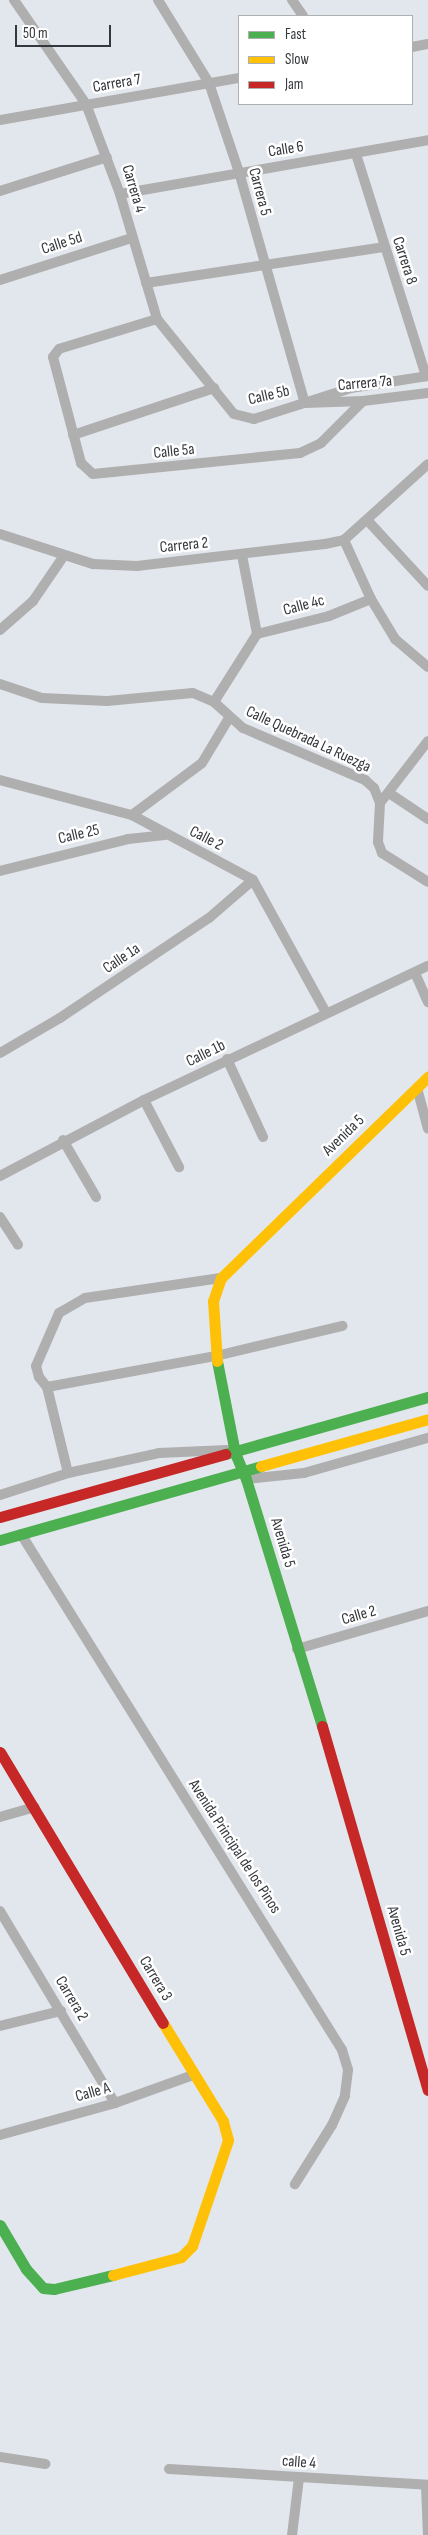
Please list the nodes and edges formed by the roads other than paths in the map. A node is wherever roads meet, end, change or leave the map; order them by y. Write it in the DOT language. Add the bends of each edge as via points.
graph roads {
  1 [pos="14,0"];
  2 [pos="158,0"];
  3 [pos="292,0"];
  4 [pos="302,15"];
  5 [pos="428,44"];
  6 [pos="413,47"];
  7 [pos="238,78"];
  8 [pos="209,83"];
  9 [pos="86,104"];
  10 [pos="0,120"];
  11 [pos="428,140"];
  12 [pos="356,154"];
  13 [pos="107,158"];
  14 [pos="239,172"];
  15 [pos="0,191"];
  16 [pos="120,194"];
  17 [pos="132,238"];
  18 [pos="383,247"];
  19 [pos="263,265"];
  20 [pos="1,277"];
  21 [pos="146,283"];
  22 [pos="157,319"];
  23 [pos="427,376"];
  24 [pos="214,388"];
  25 [pos="428,394"];
  26 [pos="363,401"];
  27 [pos="305,403"];
  28 [pos="73,435"];
  29 [pos="428,464"];
  30 [pos="368,521"];
  31 [pos="0,534"];
  32 [pos="344,540"];
  33 [pos="242,555"];
  34 [pos="63,557"];
  35 [pos="426,581"];
  36 [pos="371,599"];
  37 [pos="0,630"];
  38 [pos="257,634"];
  39 [pos="428,667"];
  40 [pos="0,684"];
  41 [pos="214,702"];
  42 [pos="229,718"];
  43 [pos="428,741"];
  44 [pos="0,780"];
  45 [pos="389,794"];
  46 [pos="380,803"];
  47 [pos="132,815"];
  48 [pos="428,819"];
  49 [pos="165,835"];
  50 [pos="0,871"];
  51 [pos="253,880"];
  52 [pos="428,882"];
  53 [pos="428,966"];
  54 [pos="414,972"];
  55 [pos="428,1002"];
  56 [pos="326,1013"];
  57 [pos="0,1053"];
  58 [pos="227,1060"];
  59 [pos="428,1077"];
  60 [pos="417,1088"];
  61 [pos="144,1100"];
  62 [pos="428,1129"];
  63 [pos="263,1137"];
  64 [pos="63,1140"];
  65 [pos="179,1167"];
  66 [pos="0,1176"];
  67 [pos="96,1197"];
  68 [pos="0,1217"];
  69 [pos="18,1245"];
  70 [pos="221,1278"];
  71 [pos="342,1326"];
  72 [pos="216,1356"];
  73 [pos="47,1387"];
  74 [pos="428,1397"];
  75 [pos="428,1419"];
  76 [pos="428,1438"];
  77 [pos="235,1452"];
  78 [pos="68,1472"];
  79 [pos="245,1476"];
  80 [pos="0,1495"];
  81 [pos="0,1517"];
  82 [pos="21,1534"];
  83 [pos="0,1540"];
  84 [pos="428,1611"];
  85 [pos="298,1649"];
  86 [pos="0,1752"];
  87 [pos="35,1807"];
  88 [pos="0,1817"];
  89 [pos="1,1916"];
  90 [pos="61,2011"];
  91 [pos="0,2026"];
  92 [pos="193,2075"];
  93 [pos="428,2090"];
  94 [pos="115,2103"];
  95 [pos="0,2135"];
  96 [pos="294,2184"];
  97 [pos="0,2225"];
  98 [pos="0,2457"];
  99 [pos="45,2464"];
  100 [pos="169,2469"];
  101 [pos="299,2478"];
  102 [pos="427,2485"];
  103 [pos="292,2535"];
  104 [pos="428,2535"];
  1 -- 9 [label="street, Carrera 4"];
  2 -- 8 [label="street, Carrera 5"];
  3 -- 4 [label="street"];
  5 -- 6 [label="street"];
  7 -- 8 [label="street, Carrera 7"];
  8 -- 9 [label="street, Carrera 7"];
  8 -- 14 [label="street, Carrera 5"];
  9 -- 10 [label="street, Carrera 7"];
  9 -- 13 [label="street, Carrera 4"];
  11 -- 12 [label="street, Calle 6"];
  12 -- 14 [label="street, Calle 6"];
  12 -- 18 [label="street, Carrera 8"];
  13 -- 15 [label="street"];
  13 -- 16 [label="street, Carrera 4"];
  14 -- 16 [label="street, Calle 6"];
  14 -- 19 [label="street, Carrera 5"];
  16 -- 17 [label="street, Carrera 4"];
  17 -- 20 [label="street, Calle 5d"];
  17 -- 21 [label="street, Carrera 4"];
  18 -- 19 [label="street"];
  18 -- 23 [label="street, Carrera 8"];
  19 -- 21 [label="street"];
  19 -- 27 [label="street, Carrera 5"];
  21 -- 22 [label="street, Carrera 4"];
  22 -- 24 [label="street, Carrera 4"];
  22 -- 28 [label="street, Calle 5a" via="59,350 53,357"];
  23 -- 27 [label="street, Calle 5b" via="351,388"];
  24 -- 27 [label="street, Calle 5b" via="234,414 245,418"];
  24 -- 28 [label="street"];
  25 -- 26 [label="street, Carrera 7a"];
  26 -- 27 [label="street, Carrera 7a"];
  26 -- 28 [label="street, Calle 5a" via="321,444 300,453 102,475 93,474 81,464"];
  29 -- 30 [label="street"];
  30 -- 32 [label="street"];
  30 -- 35 [label="street"];
  31 -- 34 [label="street, Carrera 2"];
  32 -- 33 [label="street, Carrera 2"];
  32 -- 36 [label="street"];
  33 -- 34 [label="street, Carrera 2" via="137,566 93,564"];
  33 -- 38 [label="street"];
  34 -- 37 [label="street" via="33,601"];
  36 -- 38 [label="street, Calle 4c" via="329,616"];
  36 -- 39 [label="street" via="396,639"];
  38 -- 41 [label="street"];
  40 -- 41 [label="street, Calle Quebrada La Ruezga" via="42,698 107,701 193,693"];
  41 -- 42 [label="street, Calle Quebrada La Ruezga"];
  42 -- 46 [label="street, Calle Quebrada La Ruezga" via="243,728 365,780 374,788"];
  42 -- 47 [label="street" via="202,763"];
  43 -- 45 [label="street"];
  44 -- 47 [label="street, Calle 2"];
  45 -- 46 [label="street"];
  45 -- 48 [label="street"];
  46 -- 52 [label="street" via="378,842 382,853"];
  47 -- 49 [label="street, Calle 2"];
  49 -- 50 [label="street, Calle 25" via="128,839"];
  49 -- 51 [label="street, Calle 2"];
  51 -- 56 [label="street"];
  51 -- 57 [label="street, Calle 1a" via="209,918 60,1018"];
  53 -- 54 [label="street, Calle 1b"];
  54 -- 55 [label="street"];
  54 -- 56 [label="street, Calle 1b"];
  56 -- 58 [label="street, Calle 1b"];
  58 -- 61 [label="street, Calle 1b"];
  58 -- 63 [label="street"];
  59 -- 60 [label="street, Avenida 5"];
  60 -- 62 [label="street"];
  60 -- 70 [label="street, Avenida 5"];
  61 -- 64 [label="street, Calle 1b"];
  61 -- 65 [label="street"];
  64 -- 66 [label="street, Calle 1b"];
  64 -- 67 [label="street"];
  68 -- 69 [label="street"];
  70 -- 72 [label="street, Avenida 5" via="213,1301"];
  70 -- 73 [label="street" via="85,1298 70,1304 60,1313 36,1366"];
  71 -- 72 [label="street"];
  72 -- 73 [label="street"];
  72 -- 77 [label="street, Avenida 5"];
  73 -- 78 [label="street"];
  74 -- 77 [label="street"];
  75 -- 79 [label="street"];
  76 -- 79 [label="street" via="304,1472"];
  77 -- 78 [label="street" via="222,1448 159,1453"];
  77 -- 79 [label="street, Avenida 5"];
  77 -- 81 [label="street"];
  78 -- 80 [label="street"];
  79 -- 82 [label="street"];
  79 -- 85 [label="street, Avenida 5"];
  82 -- 83 [label="street"];
  82 -- 96 [label="street, Avenida Principal de los Pinos" via="342,2050 348,2070 345,2096 332,2126"];
  84 -- 85 [label="street, Calle 2"];
  85 -- 93 [label="street, Avenida 5"];
  86 -- 87 [label="street, Carrera 3"];
  87 -- 88 [label="street"];
  87 -- 92 [label="street, Carrera 3"];
  89 -- 90 [label="street, Carrera 2"];
  90 -- 91 [label="street"];
  90 -- 94 [label="street, Carrera 2"];
  92 -- 94 [label="street, Calle A"];
  92 -- 97 [label="street, Carrera 3" via="223,2121 228,2140 198,2233 192,2246 181,2256 168,2262 54,2289 43,2288 26,2269"];
  94 -- 95 [label="street, Calle A"];
  98 -- 99 [label="street"];
  100 -- 101 [label="street, calle 4"];
  101 -- 102 [label="street, calle 4"];
  101 -- 103 [label="street"];
  102 -- 104 [label="street"];
}
